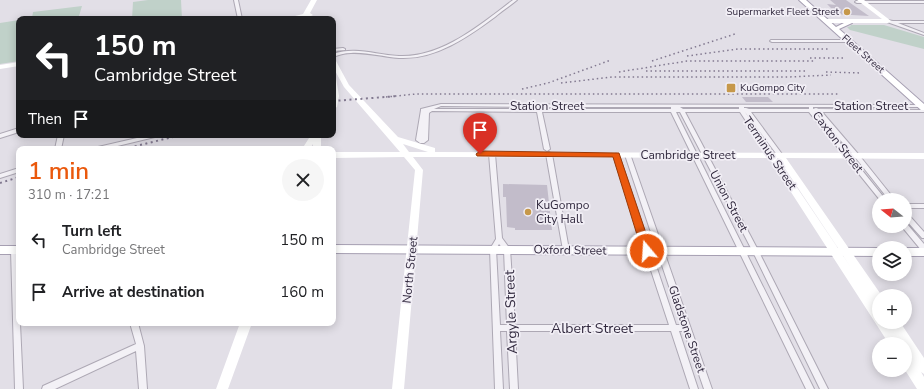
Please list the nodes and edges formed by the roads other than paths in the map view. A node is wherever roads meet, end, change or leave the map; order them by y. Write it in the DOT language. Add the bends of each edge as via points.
graph roads {
  1 [pos="236,0"];
  2 [pos="314,0"];
  3 [pos="515,0"];
  4 [pos="802,0"];
  5 [pos="809,0"];
  6 [pos="858,1"];
  7 [pos="924,2"];
  8 [pos="814,8"];
  9 [pos="239,16"];
  10 [pos="308,16"];
  11 [pos="850,22"];
  12 [pos="885,22"];
  13 [pos="909,22"];
  14 [pos="924,22"];
  15 [pos="830,23"];
  16 [pos="906,28"];
  17 [pos="839,29"];
  18 [pos="924,34"];
  19 [pos="848,38"];
  20 [pos="772,41"];
  21 [pos="336,50"];
  22 [pos="336,54"];
  23 [pos="388,56"];
  24 [pos="16,64"];
  25 [pos="0,67"];
  26 [pos="336,67"];
  27 [pos="924,107"];
  28 [pos="538,108"];
  29 [pos="674,108"];
  30 [pos="706,108"];
  31 [pos="742,108"];
  32 [pos="811,108"];
  33 [pos="681,110"];
  34 [pos="748,110"];
  35 [pos="818,111"];
  36 [pos="16,131"];
  37 [pos="0,136"];
  38 [pos="144,138"];
  39 [pos="394,138"];
  40 [pos="111,146"];
  41 [pos="336,150"];
  42 [pos="548,151"];
  43 [pos="924,151"];
  44 [pos="405,152"];
  45 [pos="432,152"];
  46 [pos="698,153"];
  47 [pos="774,153"];
  48 [pos="851,153"];
  49 [pos="492,154"];
  50 [pos="616,155"];
  51 [pos="628,155"];
  52 [pos="336,156"];
  53 [pos="924,156"];
  54 [pos="419,170"];
  55 [pos="16,171"];
  56 [pos="0,176"];
  57 [pos="878,193"];
  58 [pos="886,193"];
  59 [pos="912,206"];
  60 [pos="924,206"];
  61 [pos="912,223"];
  62 [pos="911,233"];
  63 [pos="924,236"];
  64 [pos="499,239"];
  65 [pos="336,249"];
  66 [pos="412,249"];
  67 [pos="493,249"];
  68 [pos="507,249"];
  69 [pos="0,250"];
  70 [pos="16,250"];
  71 [pos="566,250"];
  72 [pos="660,250"];
  73 [pos="924,250"];
  74 [pos="647,251"];
  75 [pos="842,251"];
  76 [pos="912,251"];
  77 [pos="742,252"];
  78 [pos="756,252"];
  79 [pos="872,252"];
  80 [pos="872,291"];
  81 [pos="872,305"];
  82 [pos="18,326"];
  83 [pos="135,326"];
  84 [pos="245,326"];
  85 [pos="498,328"];
  86 [pos="512,328"];
  87 [pos="674,328"];
  88 [pos="687,328"];
  89 [pos="899,329"];
  90 [pos="140,346"];
  91 [pos="924,368"];
  92 [pos="912,370"];
  93 [pos="924,388"];
  94 [pos="19,389"];
  95 [pos="46,389"];
  96 [pos="143,389"];
  97 [pos="222,389"];
  98 [pos="398,389"];
  99 [pos="499,389"];
  100 [pos="514,389"];
  101 [pos="694,389"];
  102 [pos="708,389"];
  103 [pos="810,389"];
  104 [pos="824,389"];
  1 -- 9 [label="street"];
  2 -- 10 [label="street"];
  3 -- 23 [label="street" via="444,48 408,57"];
  4 -- 8 [label="main road, Fleet Street"];
  5 -- 8 [label="main road, Fleet Street"];
  6 -- 7 [label="street"];
  6 -- 12 [label="street"];
  8 -- 15 [label="main road, Fleet Street"];
  11 -- 12 [label="street"];
  11 -- 15 [label="street"];
  11 -- 17 [label="main road"];
  12 -- 13 [label="street"];
  12 -- 16 [label="street"];
  13 -- 14 [label="street"];
  13 -- 16 [label="street"];
  15 -- 17 [label="main road, Fleet Street"];
  16 -- 18 [label="street"];
  17 -- 19 [label="main road, Fleet Street"];
  19 -- 20 [label="street"];
  19 -- 27 [label="main road, Fleet Street"];
  21 -- 23 [label="street" via="361,50"];
  22 -- 23 [label="street" via="351,51"];
  24 -- 25 [label="street"];
  26 -- 39 [label="street" via="346,86"];
  27 -- 32 [label="street, Station Street"];
  27 -- 35 [label="street, Station Street"];
  28 -- 28 [label="street, Station Street" via="429,110 425,140 419,140 422,111 426,108 442,105"];
  28 -- 29 [label="street, Station Street"];
  28 -- 42 [label="street"];
  29 -- 30 [label="street, Station Street"];
  29 -- 33 [label="street"];
  29 -- 46 [label="street, Union Street"];
  30 -- 31 [label="street, Station Street"];
  30 -- 33 [label="street, Station Street"];
  31 -- 32 [label="street, Station Street"];
  31 -- 34 [label="street, Terminus Street"];
  31 -- 47 [label="street, Terminus Street"];
  32 -- 34 [label="street, Station Street"];
  32 -- 35 [label="street, Caxton Street"];
  32 -- 48 [label="street, Caxton Street"];
  33 -- 46 [label="street, Union Street"];
  34 -- 47 [label="street, Terminus Street"];
  35 -- 48 [label="street, Caxton Street"];
  36 -- 37 [label="street"];
  38 -- 40 [label="street"];
  39 -- 44 [label="street"];
  39 -- 45 [label="street"];
  41 -- 44 [label="street, Cambridge Street"];
  42 -- 45 [label="street, Cambridge Street"];
  42 -- 46 [label="street, Cambridge Street"];
  42 -- 49 [label="street, Cambridge Street"];
  42 -- 50 [label="street, Cambridge Street"];
  42 -- 71 [label="street"];
  43 -- 48 [label="street, Cambridge Street"];
  44 -- 45 [label="street, Cambridge Street"];
  44 -- 52 [label="street, Cambridge Street"];
  44 -- 54 [label="street"];
  45 -- 49 [label="street, Cambridge Street"];
  45 -- 54 [label="street"];
  46 -- 47 [label="street, Cambridge Street"];
  46 -- 51 [label="street, Cambridge Street"];
  46 -- 77 [label="street, Union Street"];
  46 -- 78 [label="street, Union Street"];
  47 -- 48 [label="street, Cambridge Street"];
  47 -- 75 [label="street, Terminus Street"];
  48 -- 53 [label="street, Cambridge Street"];
  48 -- 57 [label="street, Caxton Street"];
  48 -- 58 [label="street, Caxton Street"];
  49 -- 64 [label="street"];
  50 -- 51 [label="street, Cambridge Street"];
  50 -- 74 [label="street, Gladstone Street"];
  51 -- 72 [label="street, Gladstone Street"];
  54 -- 66 [label="street, North Street"];
  55 -- 56 [label="street"];
  59 -- 60 [label="street"];
  61 -- 63 [label="street"];
  62 -- 73 [label="street"];
  64 -- 67 [label="street"];
  64 -- 68 [label="street"];
  65 -- 66 [label="main road, Oxford Street"];
  66 -- 67 [label="main road, Oxford Street"];
  66 -- 98 [label="street, North Street"];
  67 -- 68 [label="main road, Oxford Street"];
  67 -- 85 [label="street, Argyle Street"];
  68 -- 71 [label="main road, Oxford Street"];
  68 -- 86 [label="street, Argyle Street"];
  69 -- 70 [label="main road"];
  71 -- 74 [label="main road, Oxford Street"];
  72 -- 74 [label="main road, Oxford Street"];
  72 -- 77 [label="main road, Oxford Street"];
  72 -- 88 [label="street, Gladstone Street"];
  73 -- 76 [label="main road"];
  74 -- 87 [label="street, Gladstone Street"];
  75 -- 78 [label="main road, Oxford Street"];
  75 -- 79 [label="main road, Oxford Street"];
  75 -- 80 [label="street, Terminus Street"];
  75 -- 81 [label="street, Terminus Street"];
  77 -- 78 [label="main road, Oxford Street"];
  77 -- 103 [label="street, Union Street"];
  78 -- 104 [label="street, Union Street"];
  82 -- 94 [label="street"];
  83 -- 90 [label="street"];
  84 -- 97 [label="street"];
  85 -- 86 [label="street, Albert Street"];
  85 -- 99 [label="street, Argyle Street"];
  86 -- 87 [label="street, Albert Street"];
  86 -- 100 [label="street, Argyle Street"];
  87 -- 88 [label="street, Albert Street"];
  87 -- 101 [label="street, Gladstone Street"];
  88 -- 102 [label="street, Gladstone Street"];
  89 -- 91 [label="street"];
  90 -- 95 [label="street"];
  90 -- 96 [label="street"];
  92 -- 93 [label="street"];
}
